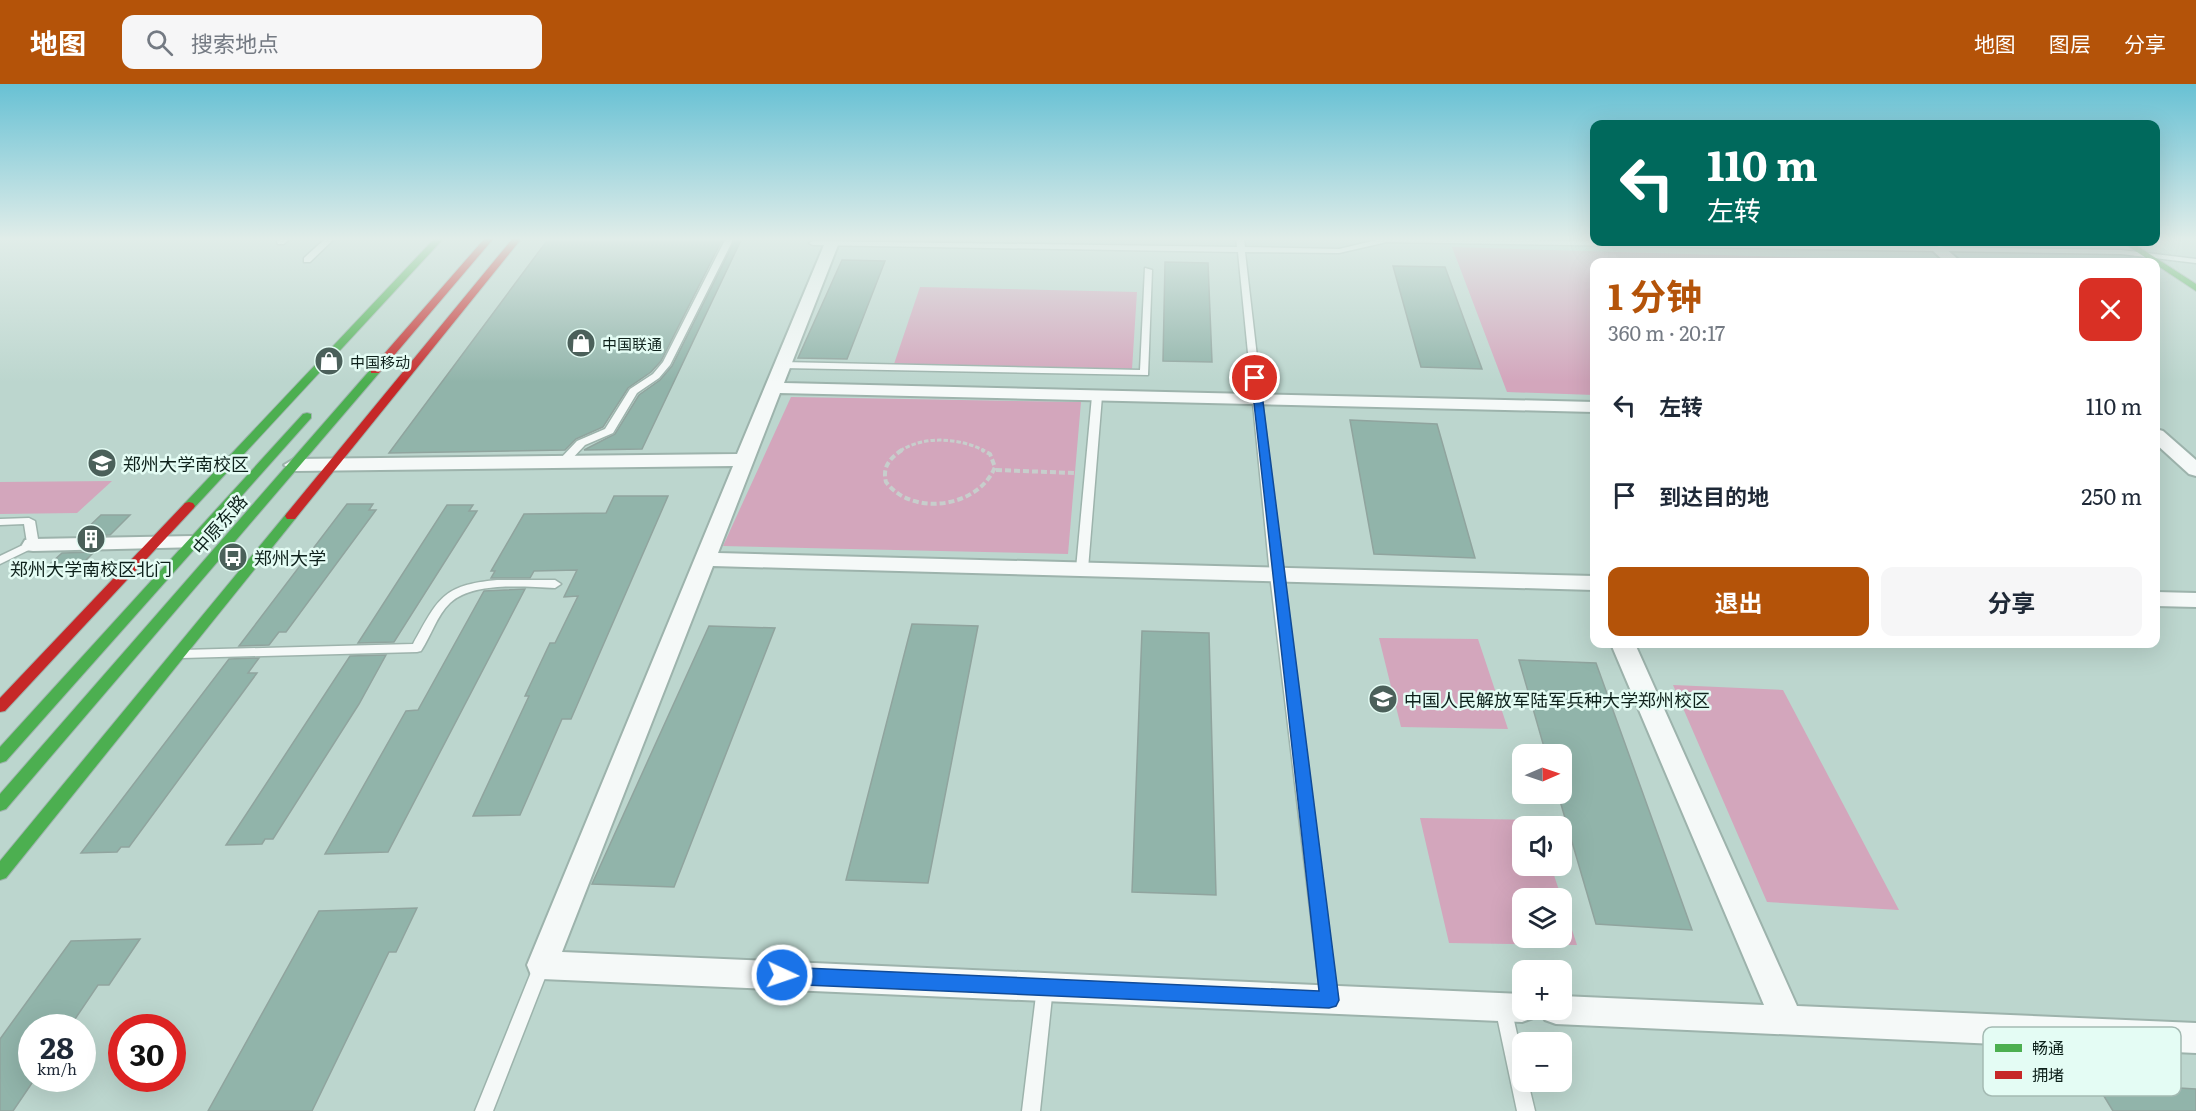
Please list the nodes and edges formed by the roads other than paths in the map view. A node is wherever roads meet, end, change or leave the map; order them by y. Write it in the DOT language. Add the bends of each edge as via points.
graph roads {
  1 [pos="395,286"];
  2 [pos="448,286"];
  3 [pos="479,286"];
  4 [pos="706,286"];
  5 [pos="808,286"];
  6 [pos="1148,286"];
  7 [pos="1245,286"];
  8 [pos="2169,286"];
  9 [pos="2196,305"];
  10 [pos="778,377"];
  11 [pos="1097,396"];
  12 [pos="1257,399"];
  13 [pos="318,403"];
  14 [pos="1590,407"];
  15 [pos="2160,438"];
  16 [pos="745,460"];
  17 [pos="564,461"];
  18 [pos="294,465"];
  19 [pos="331,465"];
  20 [pos="2194,466"];
  21 [pos="0,522"];
  22 [pos="193,542"];
  23 [pos="152,543"];
  24 [pos="33,545"];
  25 [pos="705,559"];
  26 [pos="0,560"];
  27 [pos="1082,569"];
  28 [pos="1276,575"];
  29 [pos="1590,583"];
  30 [pos="555,584"];
  31 [pos="2160,599"];
  32 [pos="2196,600"];
  33 [pos="1625,648"];
  34 [pos="179,654"];
  35 [pos="0,707"];
  36 [pos="0,757"];
  37 [pos="0,806"];
  38 [pos="0,873"];
  39 [pos="542,965"];
  40 [pos="1045,987"];
  41 [pos="1329,1000"];
  42 [pos="1512,1008"];
  43 [pos="1572,1011"];
  44 [pos="1515,1020"];
  45 [pos="1787,1020"];
  46 [pos="1983,1029"];
  47 [pos="2181,1037"];
  48 [pos="2196,1038"];
  49 [pos="484,1111"];
  50 [pos="1030,1111"];
  51 [pos="1526,1111"];
  1 -- 23 [label="street"];
  2 -- 18 [label="street, 中原东路"];
  3 -- 19 [label="street"];
  4 -- 17 [label="lane" via="667,363 656,376 633,391 609,431 581,443"];
  5 -- 10 [label="street"];
  6 -- 10 [label="lane" via="1145,373"];
  7 -- 12 [label="lane"];
  8 -- 9 [label="street"];
  10 -- 11 [label="street"];
  10 -- 16 [label="street"];
  11 -- 12 [label="street"];
  11 -- 27 [label="lane"];
  12 -- 14 [label="street"];
  12 -- 28 [label="lane"];
  13 -- 22 [label="street, 中原东路"];
  15 -- 20 [label="street"];
  16 -- 17 [label="street"];
  16 -- 25 [label="street"];
  17 -- 19 [label="street"];
  18 -- 19 [label="street"];
  18 -- 37 [label="street, 中原东路"];
  19 -- 34 [label="street"];
  21 -- 24 [label="lane" via="29,521"];
  22 -- 23 [label="street"];
  22 -- 36 [label="street, 中原东路"];
  23 -- 24 [label="street"];
  23 -- 35 [label="street"];
  24 -- 26 [label="lane"];
  25 -- 27 [label="street"];
  25 -- 39 [label="street"];
  27 -- 28 [label="street"];
  28 -- 29 [label="street"];
  28 -- 41 [label="lane"];
  30 -- 34 [label="lane" via="479,585 452,594 417,648"];
  31 -- 32 [label="street"];
  33 -- 45 [label="street"];
  34 -- 38 [label="street"];
  39 -- 40 [label="street"];
  39 -- 49 [label="lane"];
  40 -- 41 [label="street"];
  40 -- 50 [label="lane"];
  41 -- 42 [label="street"];
  43 -- 45 [label="street"];
  44 -- 51 [label="lane"];
  45 -- 46 [label="street"];
  47 -- 48 [label="street"];
}
